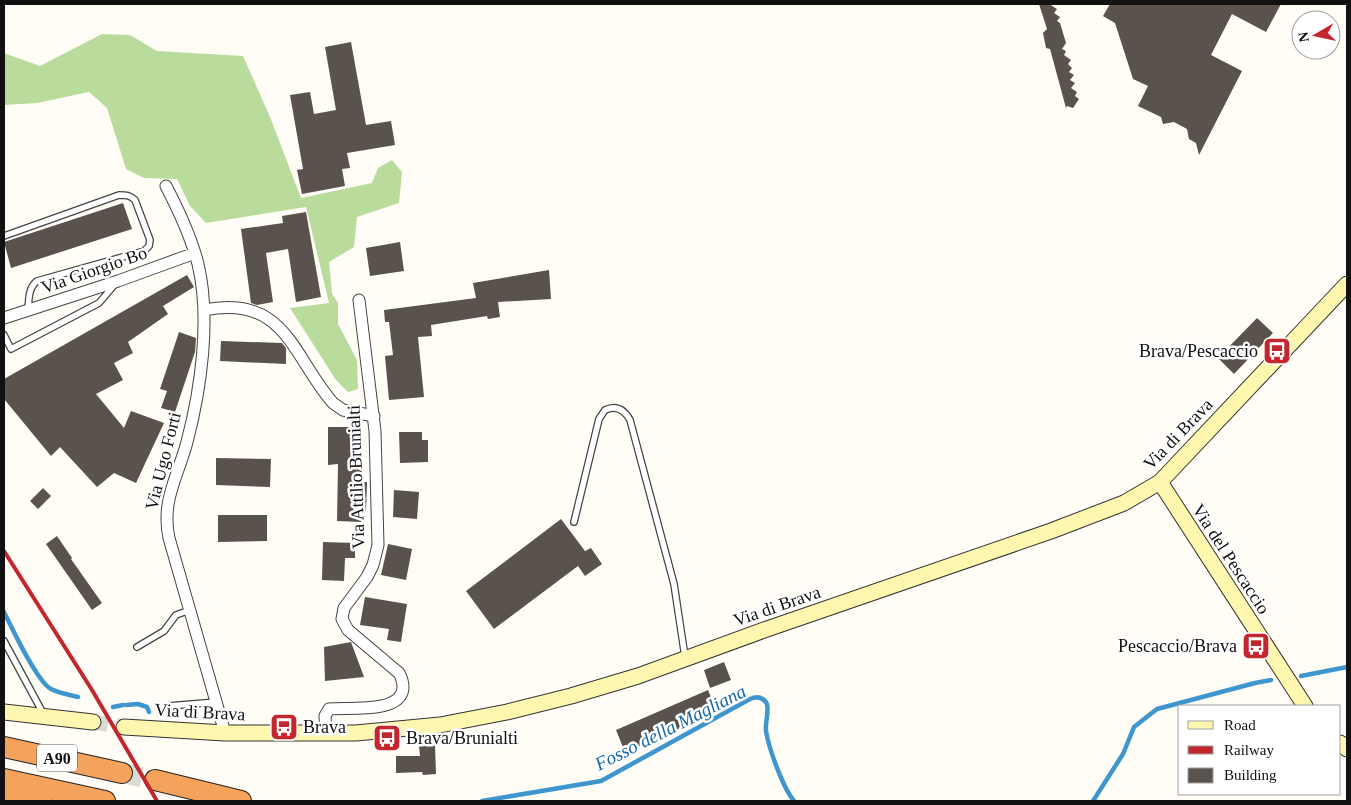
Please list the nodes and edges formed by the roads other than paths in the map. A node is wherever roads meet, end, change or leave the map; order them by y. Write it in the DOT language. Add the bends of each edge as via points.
graph roads {
  1 [pos="166,186"];
  2 [pos="4,236"];
  3 [pos="195,253"];
  4 [pos="118,281"];
  5 [pos="1347,284"];
  6 [pos="359,300"];
  7 [pos="204,310"];
  8 [pos="27,312"];
  9 [pos="4,318"];
  10 [pos="4,335"];
  11 [pos="374,416"];
  12 [pos="1160,482"];
  13 [pos="574,522"];
  14 [pos="190,610"];
  15 [pos="4,641"];
  16 [pos="137,647"];
  17 [pos="685,659"];
  18 [pos="1301,701"];
  19 [pos="217,702"];
  20 [pos="168,706"];
  21 [pos="4,712"];
  22 [pos="44,717"];
  23 [pos="93,722"];
  24 [pos="124,726"];
  25 [pos="225,733"];
  26 [pos="326,734"];
  27 [pos="4,747"];
  28 [pos="122,772"];
  29 [pos="4,779"];
  30 [pos="155,780"];
  31 [pos="4,795"];
  32 [pos="78,801"];
  33 [pos="105,801"];
  34 [pos="241,801"];
  1 -- 3 [label="street, Via Ugo Forti"];
  2 -- 8 [label="lane" via="126,195 135,200 150,240 144,251 37,281 30,291"];
  3 -- 4 [label="street, Via Giorgio Bo"];
  3 -- 7 [label="street, Via Ugo Forti"];
  4 -- 8 [label="street, Via Giorgio Bo"];
  4 -- 10 [label="lane" via="99,303 12,349"];
  5 -- 12 [label="street, Via di Brava"];
  6 -- 11 [label="street, Via Attilio Brunialti"];
  7 -- 11 [label="street" via="240,309 269,318 296,346 333,403 343,410"];
  7 -- 14 [label="street, Via Ugo Forti" via="201,362 190,427 166,517"];
  8 -- 9 [label="street, Via Giorgio Bo"];
  11 -- 26 [label="street, Via Attilio Brunialti" via="378,552 367,577 344,608 342,619 348,630 399,673 403,690 392,704 329,710 325,716"];
  12 -- 17 [label="street, Via di Brava" via="1124,502 1058,528"];
  12 -- 18 [label="street, Via del Pescaccio"];
  13 -- 17 [label="lane" via="599,419 605,410 620,408 630,420 674,584"];
  14 -- 16 [label="lane" via="176,615 164,631"];
  14 -- 19 [label="street, Via Ugo Forti"];
  15 -- 22 [label="lane"];
  17 -- 26 [label="street, Via di Brava" via="586,692 483,717 408,729"];
  19 -- 20 [label="lane"];
  19 -- 25 [label="street, Via Ugo Forti"];
  21 -- 22 [label="street"];
  22 -- 23 [label="street"];
  24 -- 25 [label="street, Via di Brava"];
  25 -- 26 [label="street, Via di Brava"];
  27 -- 28 [label="highway, A90"];
  29 -- 33 [label="highway, A90"];
  30 -- 34 [label="highway"];
  31 -- 32 [label="highway"];
}
